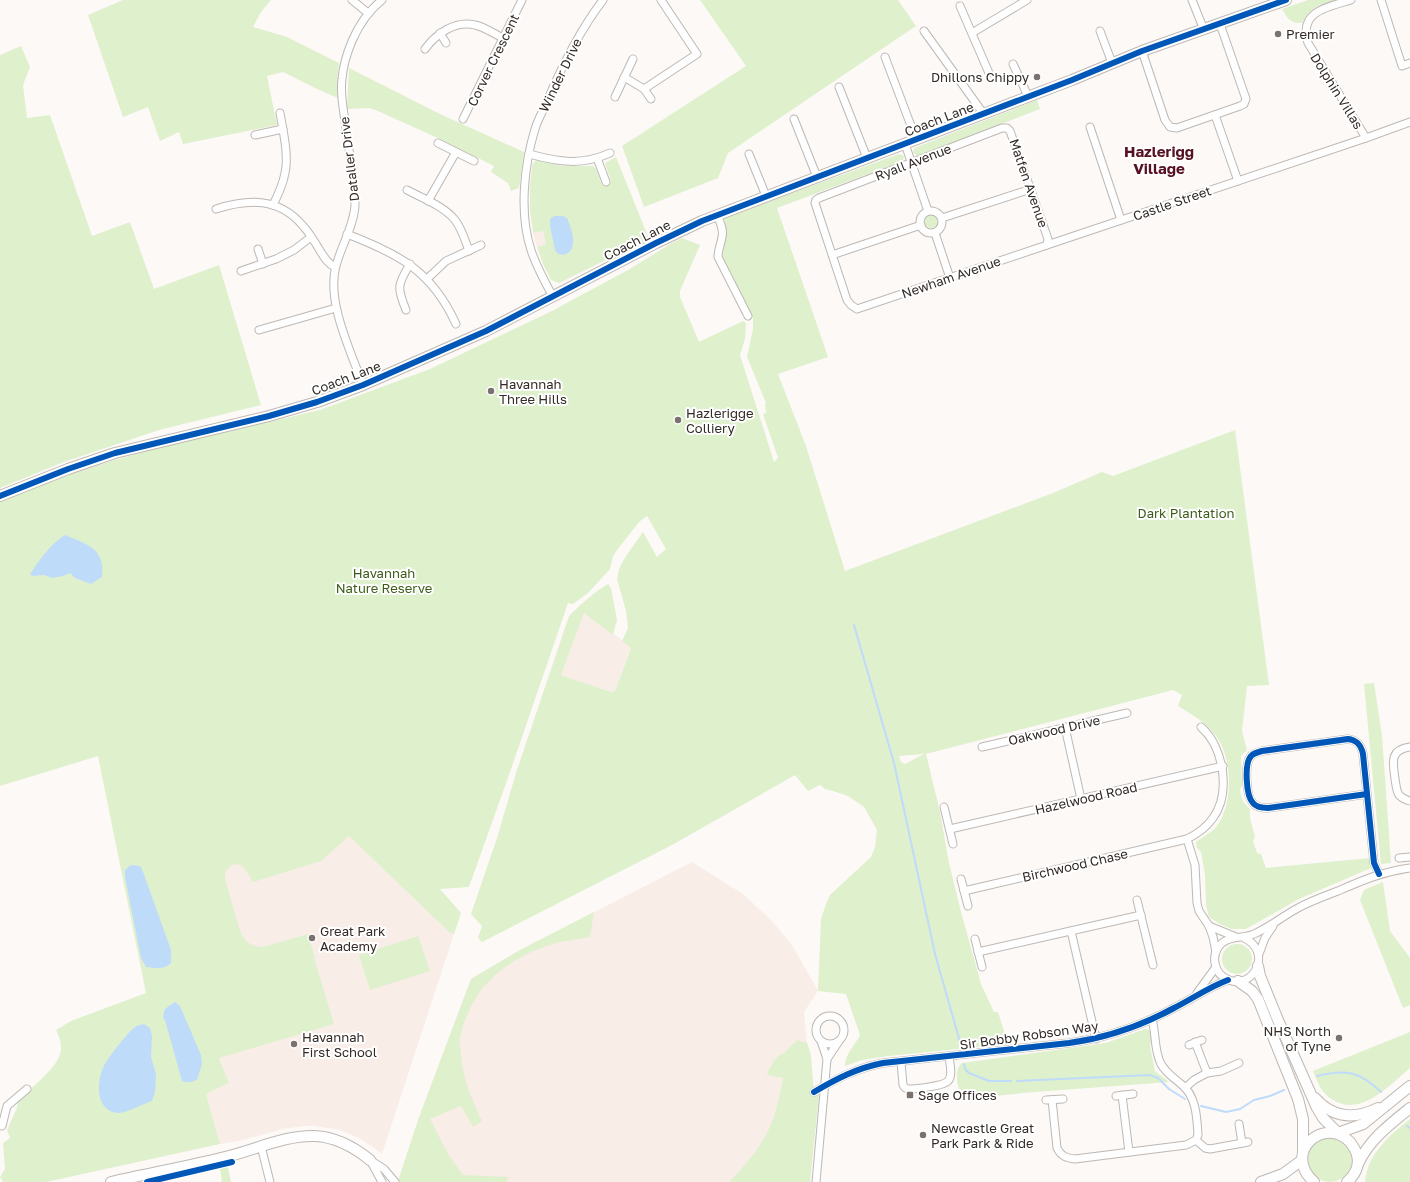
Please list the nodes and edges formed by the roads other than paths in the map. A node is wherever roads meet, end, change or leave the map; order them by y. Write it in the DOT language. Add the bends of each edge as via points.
graph roads {
  1 [pos="352,0"];
  2 [pos="382,0"];
  3 [pos="522,0"];
  4 [pos="603,0"];
  5 [pos="661,0"];
  6 [pos="1027,0"];
  7 [pos="1192,0"];
  8 [pos="1286,0"];
  9 [pos="1351,0"];
  10 [pos="1381,0"];
  11 [pos="960,6"];
  12 [pos="368,13"];
  13 [pos="1220,24"];
  14 [pos="1204,30"];
  15 [pos="924,31"];
  16 [pos="1100,31"];
  17 [pos="440,33"];
  18 [pos="972,33"];
  19 [pos="503,38"];
  20 [pos="446,43"];
  21 [pos="425,49"];
  22 [pos="1142,51"];
  23 [pos="885,57"];
  24 [pos="633,59"];
  25 [pos="1112,63"];
  26 [pos="1410,63"];
  27 [pos="1012,64"];
  28 [pos="989,72"];
  29 [pos="624,77"];
  30 [pos="839,87"];
  31 [pos="644,89"];
  32 [pos="1028,96"];
  33 [pos="615,97"];
  34 [pos="651,99"];
  35 [pos="280,113"];
  36 [pos="983,114"];
  37 [pos="1216,115"];
  38 [pos="463,119"];
  39 [pos="794,119"];
  40 [pos="1410,122"];
  41 [pos="1090,127"];
  42 [pos="1007,128"];
  43 [pos="283,129"];
  44 [pos="254,135"];
  45 [pos="1366,138"];
  46 [pos="916,139"];
  47 [pos="438,143"];
  48 [pos="904,144"];
  49 [pos="456,152"];
  50 [pos="610,152"];
  51 [pos="529,154"];
  52 [pos="749,154"];
  53 [pos="597,158"];
  54 [pos="867,158"];
  55 [pos="474,161"];
  56 [pos="1296,161"];
  57 [pos="912,162"];
  58 [pos="817,177"];
  59 [pos="1238,181"];
  60 [pos="606,182"];
  61 [pos="1031,189"];
  62 [pos="407,190"];
  63 [pos="766,196"];
  64 [pos="428,201"];
  65 [pos="272,205"];
  66 [pos="216,209"];
  67 [pos="928,211"];
  68 [pos="717,215"];
  69 [pos="942,218"];
  70 [pos="1122,220"];
  71 [pos="921,225"];
  72 [pos="935,233"];
  73 [pos="347,234"];
  74 [pos="311,237"];
  75 [pos="1048,242"];
  76 [pos="481,245"];
  77 [pos="258,248"];
  78 [pos="469,251"];
  79 [pos="832,255"];
  80 [pos="263,264"];
  81 [pos="410,264"];
  82 [pos="335,267"];
  83 [pos="241,271"];
  84 [pos="950,278"];
  85 [pos="427,279"];
  86 [pos="553,297"];
  87 [pos="336,308"];
  88 [pos="406,310"];
  89 [pos="748,316"];
  90 [pos="456,324"];
  91 [pos="259,330"];
  92 [pos="363,385"];
  93 [pos="0,496"];
  94 [pos="1127,713"];
  95 [pos="1065,727"];
  96 [pos="1201,727"];
  97 [pos="982,746"];
  98 [pos="1410,747"];
  99 [pos="1223,766"];
  100 [pos="1367,794"];
  101 [pos="1081,799"];
  102 [pos="1410,801"];
  103 [pos="944,807"];
  104 [pos="950,829"];
  105 [pos="1187,839"];
  106 [pos="953,844"];
  107 [pos="1405,857"];
  108 [pos="1409,868"];
  109 [pos="1379,874"];
  110 [pos="961,879"];
  111 [pos="964,891"];
  112 [pos="1137,900"];
  113 [pos="968,906"];
  114 [pos="1141,915"];
  115 [pos="1276,922"];
  116 [pos="1209,926"];
  117 [pos="1071,931"];
  118 [pos="1236,937"];
  119 [pos="1244,938"];
  120 [pos="975,939"];
  121 [pos="978,952"];
  122 [pos="1216,952"];
  123 [pos="1258,954"];
  124 [pos="1152,965"];
  125 [pos="1258,966"];
  126 [pos="982,967"];
  127 [pos="1216,967"];
  128 [pos="1233,981"];
  129 [pos="1196,995"];
  130 [pos="1152,1019"];
  131 [pos="1096,1039"];
  132 [pos="821,1041"];
  133 [pos="839,1041"];
  134 [pos="1195,1042"];
  135 [pos="949,1057"];
  136 [pos="827,1059"];
  137 [pos="901,1062"];
  138 [pos="1239,1063"];
  139 [pos="1207,1073"];
  140 [pos="825,1086"];
  141 [pos="1410,1086"];
  142 [pos="1185,1088"];
  143 [pos="27,1089"];
  144 [pos="814,1092"];
  145 [pos="1133,1094"];
  146 [pos="1311,1094"];
  147 [pos="1396,1097"];
  148 [pos="1063,1099"];
  149 [pos="3,1107"];
  150 [pos="1410,1108"];
  151 [pos="1239,1124"];
  152 [pos="2,1126"];
  153 [pos="1338,1133"];
  154 [pos="1196,1140"];
  155 [pos="261,1146"];
  156 [pos="1303,1149"];
  157 [pos="1129,1152"];
  158 [pos="370,1160"];
  159 [pos="1302,1160"];
  160 [pos="1357,1167"];
  161 [pos="110,1182"];
  162 [pos="270,1182"];
  163 [pos="382,1182"];
  164 [pos="395,1182"];
  165 [pos="816,1182"];
  166 [pos="1262,1182"];
  167 [pos="1266,1182"];
  168 [pos="1314,1182"];
  169 [pos="1347,1182"];
  170 [pos="1358,1182"];
  1 -- 12 [label="street"];
  2 -- 12 [label="street, Dataller Drive"];
  3 -- 19 [label="street, Corver Crescent"];
  4 -- 51 [label="street, Winder Drive" via="574,44 536,127"];
  5 -- 31 [label="street" via="697,54"];
  6 -- 18 [label="street"];
  7 -- 14 [label="street"];
  8 -- 13 [label="street, Coach Lane"];
  9 -- 45 [label="street, Dolphin Villas" via="1319,10 1310,19 1305,35"];
  10 -- 26 [label="street" via="1402,66"];
  11 -- 18 [label="street"];
  12 -- 73 [label="street, Dataller Drive" via="351,45 341,80 355,206"];
  13 -- 14 [label="street, Coach Lane"];
  13 -- 37 [label="street" via="1246,98 1244,104"];
  14 -- 22 [label="street, Coach Lane"];
  15 -- 36 [label="street"];
  16 -- 25 [label="street"];
  17 -- 19 [label="street" via="455,26 469,24 480,26"];
  17 -- 20 [label="street"];
  17 -- 21 [label="street"];
  18 -- 28 [label="street"];
  19 -- 38 [label="street, Corver Crescent"];
  22 -- 25 [label="street, Coach Lane"];
  22 -- 37 [label="street" via="1165,120 1170,127 1177,128"];
  23 -- 46 [label="street"];
  24 -- 29 [label="street"];
  25 -- 32 [label="street, Coach Lane"];
  27 -- 32 [label="street"];
  29 -- 31 [label="street"];
  29 -- 33 [label="street"];
  30 -- 54 [label="street"];
  31 -- 34 [label="street"];
  32 -- 36 [label="street, Coach Lane"];
  35 -- 43 [label="street"];
  36 -- 46 [label="street, Coach Lane"];
  37 -- 59 [label="street"];
  39 -- 58 [label="street"];
  40 -- 45 [label="street"];
  41 -- 70 [label="street"];
  42 -- 57 [label="street, Ryall Avenue"];
  42 -- 61 [label="street, Matfen Avenue"];
  43 -- 44 [label="street"];
  43 -- 65 [label="street" via="286,171"];
  45 -- 56 [label="street, Dolphin Villas"];
  46 -- 48 [label="street, Coach Lane"];
  47 -- 49 [label="street"];
  48 -- 54 [label="street, Coach Lane"];
  48 -- 57 [label="street"];
  49 -- 55 [label="street"];
  49 -- 64 [label="street"];
  50 -- 53 [label="street"];
  51 -- 53 [label="street" via="575,162"];
  51 -- 86 [label="street, Winder Drive" via="524,204 526,227 531,250"];
  52 -- 63 [label="street"];
  53 -- 60 [label="street"];
  54 -- 58 [label="street, Coach Lane"];
  56 -- 59 [label="street, Castle Street"];
  57 -- 67 [label="street"];
  57 -- 79 [label="street, Ryall Avenue" via="816,200"];
  58 -- 63 [label="street, Coach Lane"];
  59 -- 70 [label="street, Castle Street"];
  61 -- 69 [label="street"];
  61 -- 75 [label="street, Matfen Avenue"];
  62 -- 64 [label="street"];
  63 -- 68 [label="street, Coach Lane"];
  64 -- 78 [label="street" via="454,219"];
  65 -- 66 [label="street" via="250,201"];
  65 -- 74 [label="street" via="286,210 296,218"];
  67 -- 69 [label="street" via="938,213"];
  67 -- 71 [label="street" via="920,221"];
  68 -- 86 [label="street, Coach Lane" via="677,232"];
  68 -- 89 [label="street" via="723,236 718,257"];
  69 -- 72 [label="street" via="940,229"];
  70 -- 75 [label="street, Castle Street"];
  71 -- 72 [label="street" via="928,232"];
  71 -- 79 [label="street"];
  72 -- 84 [label="street"];
  73 -- 81 [label="street"];
  73 -- 82 [label="street, Dataller Drive"];
  74 -- 80 [label="street" via="294,250"];
  74 -- 82 [label="street" via="327,262"];
  75 -- 84 [label="street, Newham Avenue"];
  76 -- 78 [label="street"];
  77 -- 80 [label="street"];
  78 -- 85 [label="street" via="446,261"];
  79 -- 84 [label="street, Newham Avenue" via="847,300 857,309"];
  80 -- 83 [label="street"];
  81 -- 85 [label="street"];
  81 -- 88 [label="street" via="401,281 399,293"];
  82 -- 87 [label="street, Dataller Drive"];
  85 -- 90 [label="street" via="442,298"];
  86 -- 92 [label="street, Coach Lane"];
  87 -- 91 [label="street"];
  87 -- 92 [label="street, Dataller Drive"];
  92 -- 93 [label="street, Coach Lane" via="269,416 68,468"];
  94 -- 95 [label="street, Oakwood Drive"];
  95 -- 97 [label="street, Oakwood Drive"];
  95 -- 101 [label="street"];
  96 -- 99 [label="street" via="1213,740"];
  98 -- 102 [label="street" via="1399,751 1393,760 1397,792"];
  99 -- 101 [label="street, Hazelwood Road"];
  99 -- 105 [label="street" via="1222,793 1215,817 1204,829"];
  100 -- 100 [label="street" via="1260,807 1253,804 1249,796 1248,763 1252,756 1259,752 1353,740 1360,744 1363,751"];
  100 -- 109 [label="street" via="1374,863"];
  101 -- 104 [label="street, Hazelwood Road"];
  103 -- 104 [label="street"];
  104 -- 106 [label="street"];
  105 -- 111 [label="street, Birchwood Chase"];
  105 -- 116 [label="street" via="1195,865 1199,911"];
  107 -- 108 [label="street"];
  108 -- 109 [label="street"];
  109 -- 115 [label="street" via="1307,904"];
  110 -- 111 [label="street"];
  111 -- 113 [label="street"];
  112 -- 114 [label="street"];
  114 -- 117 [label="street"];
  114 -- 124 [label="street"];
  115 -- 119 [label="street"];
  115 -- 123 [label="street"];
  116 -- 118 [label="street"];
  116 -- 122 [label="street"];
  117 -- 121 [label="street"];
  117 -- 131 [label="street"];
  118 -- 119 [label="street"];
  118 -- 122 [label="street" via="1226,940"];
  119 -- 123 [label="street" via="1254,944"];
  120 -- 121 [label="street"];
  121 -- 126 [label="street"];
  122 -- 127 [label="street"];
  123 -- 125 [label="street"];
  125 -- 128 [label="street" via="1250,977"];
  125 -- 146 [label="street" via="1278,1020"];
  127 -- 128 [label="street" via="1219,973"];
  127 -- 129 [label="street, Sir Bobby Robson Way"];
  128 -- 129 [label="street, Sir Bobby Robson Way"];
  128 -- 156 [label="street" via="1252,991 1258,999 1295,1089 1304,1119"];
  129 -- 130 [label="street, Sir Bobby Robson Way"];
  130 -- 131 [label="street, Sir Bobby Robson Way"];
  130 -- 142 [label="street" via="1159,1060 1165,1071"];
  131 -- 135 [label="street, Sir Bobby Robson Way"];
  132 -- 133 [label="street" via="830,1044"];
  132 -- 133 [label="street" via="816,1033 817,1024 823,1018 833,1016 844,1025 844,1034"];
  132 -- 136 [label="street"];
  133 -- 136 [label="street"];
  134 -- 139 [label="street"];
  135 -- 137 [label="street, Sir Bobby Robson Way"];
  135 -- 137 [label="street" via="951,1075 948,1081 911,1088 903,1086"];
  136 -- 140 [label="street"];
  137 -- 140 [label="street, Sir Bobby Robson Way" via="883,1063 860,1069"];
  138 -- 139 [label="street" via="1221,1071"];
  139 -- 142 [label="street"];
  140 -- 144 [label="street, Sir Bobby Robson Way"];
  140 -- 165 [label="street"];
  141 -- 147 [label="street"];
  142 -- 154 [label="street" via="1193,1099 1198,1135"];
  143 -- 149 [label="street"];
  145 -- 157 [label="street" via="1119,1095"];
  146 -- 147 [label="street" via="1336,1114 1351,1116 1366,1113"];
  146 -- 153 [label="street" via="1320,1114"];
  147 -- 153 [label="street" via="1362,1124"];
  148 -- 157 [label="street" via="1049,1100 1060,1154 1075,1159"];
  149 -- 152 [label="street"];
  150 -- 160 [label="street" via="1373,1141"];
  151 -- 154 [label="street" via="1245,1142 1210,1149"];
  153 -- 156 [label="street" via="1320,1134 1310,1140"];
  153 -- 160 [label="street" via="1348,1140 1356,1151"];
  154 -- 157 [label="street" via="1186,1145"];
  155 -- 158 [label="street" via="289,1139 318,1136 340,1141 360,1151"];
  155 -- 161 [label="street" via="230,1156"];
  155 -- 162 [label="street"];
  156 -- 159 [label="street"];
  158 -- 163 [label="street"];
  158 -- 164 [label="street" via="384,1169"];
  159 -- 166 [label="street" via="1283,1174"];
  159 -- 168 [label="street" via="1307,1174"];
  160 -- 169 [label="street"];
  160 -- 170 [label="street"];
  166 -- 167 [label="street"];
}
